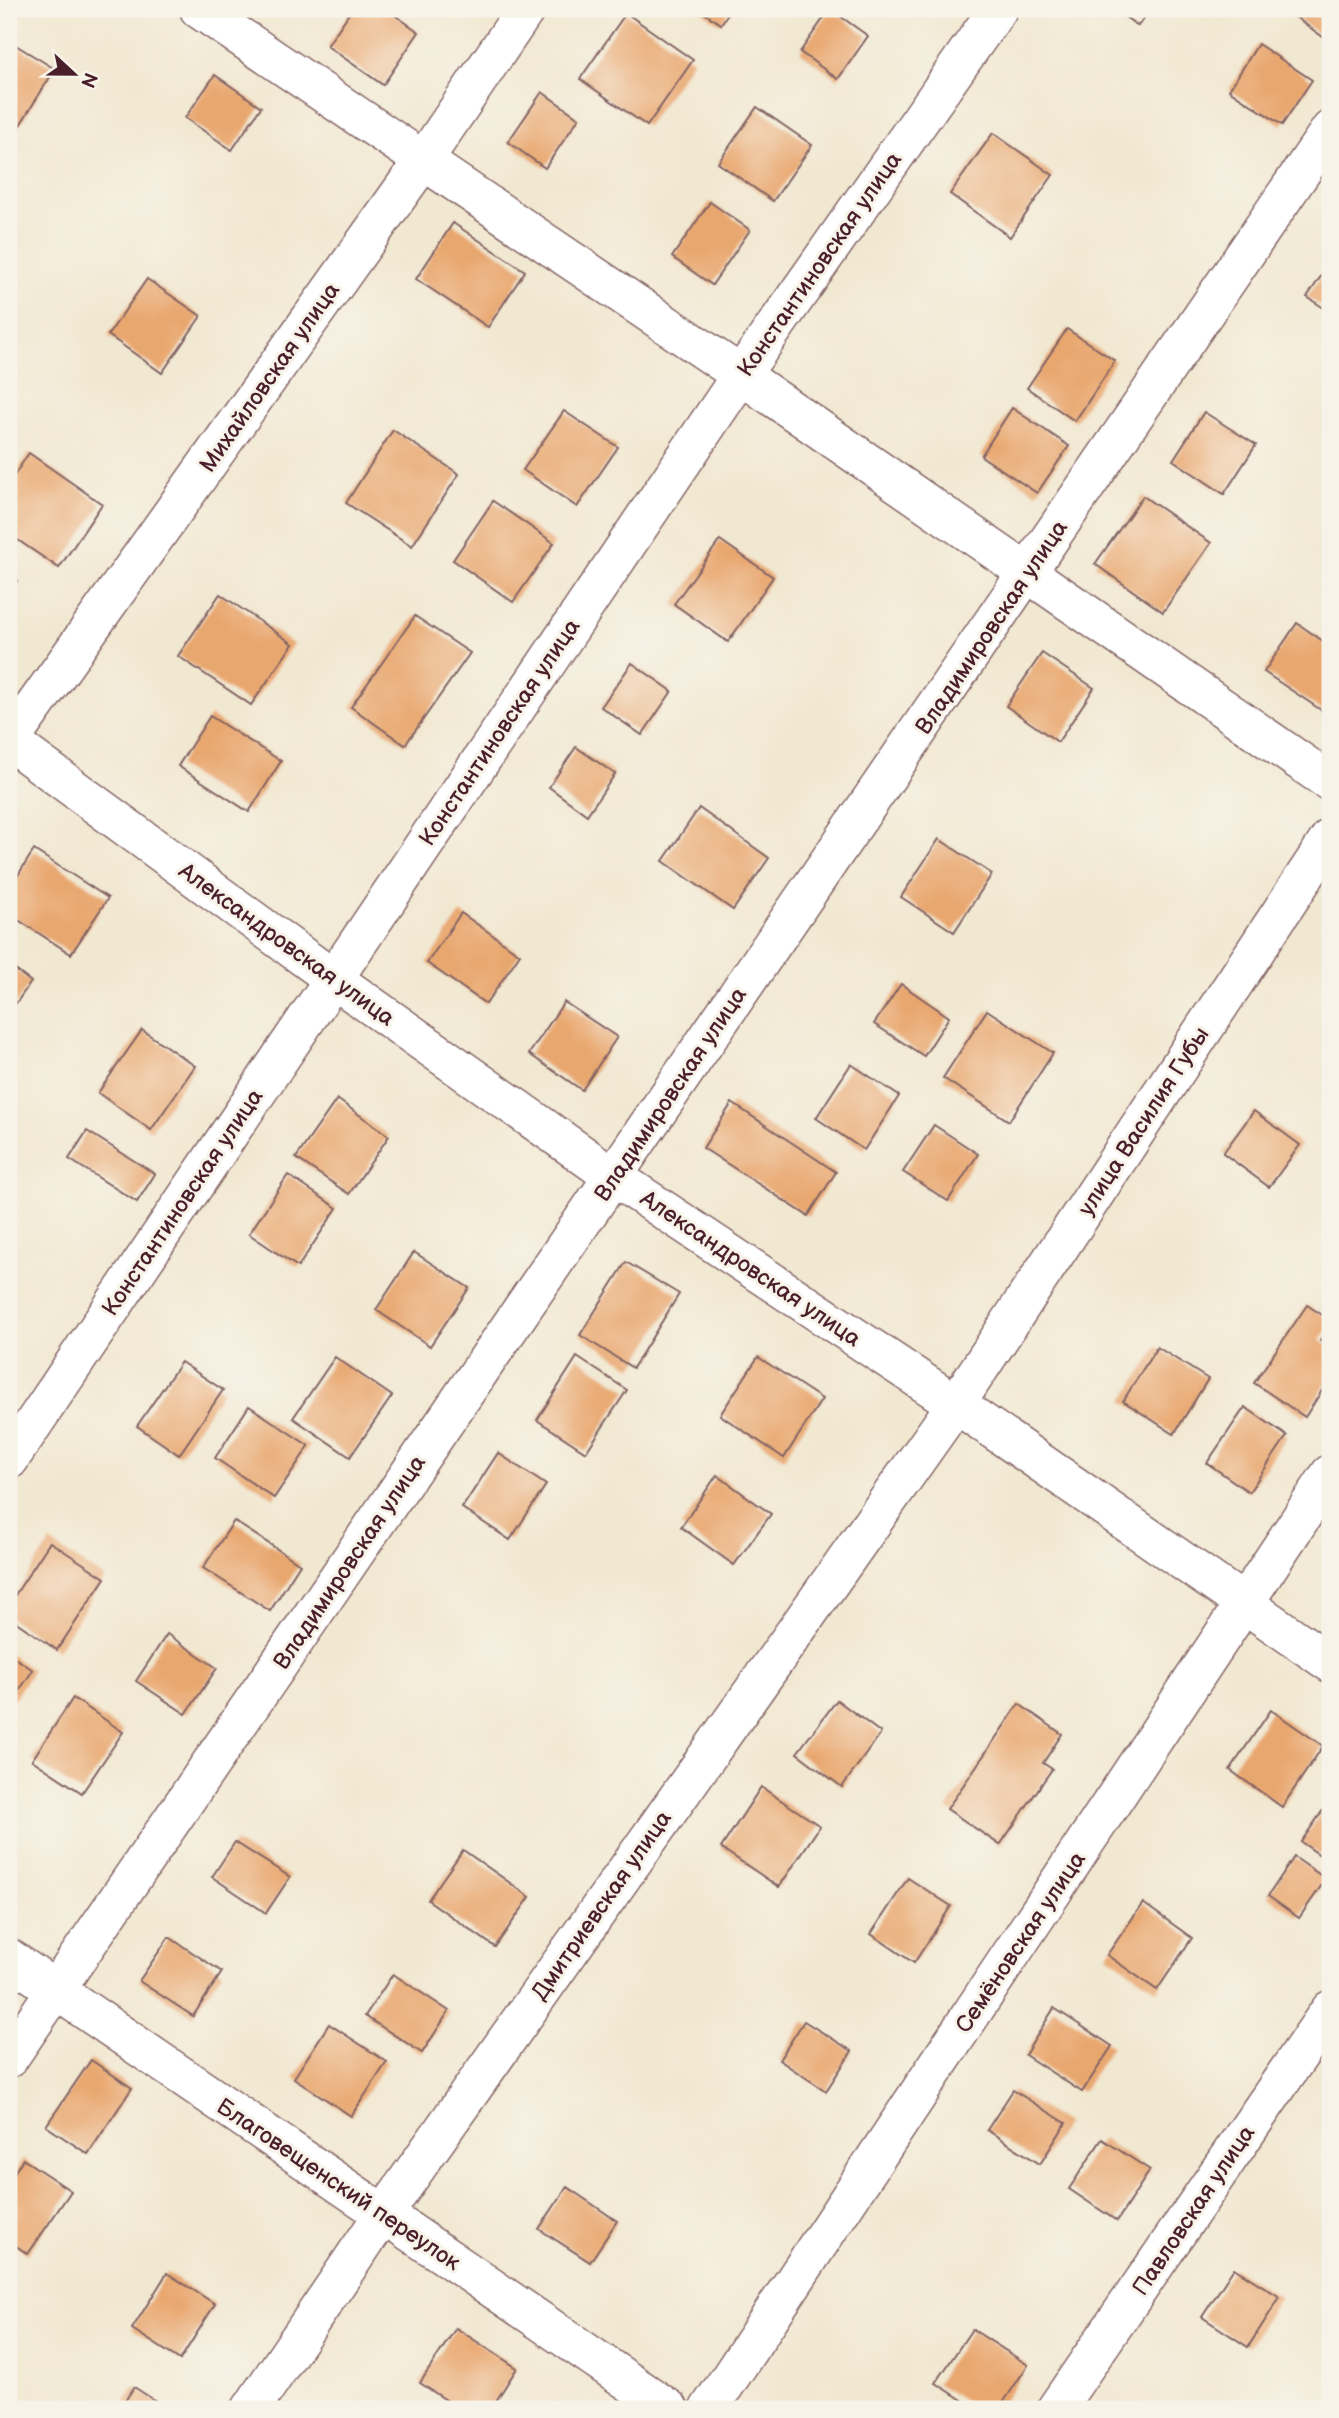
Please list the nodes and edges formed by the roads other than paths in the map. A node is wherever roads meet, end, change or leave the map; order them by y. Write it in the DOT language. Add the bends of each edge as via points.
graph roads {
  1 [pos="199,9"];
  2 [pos="526,9"];
  3 [pos="998,9"];
  4 [pos="1330,130"];
  5 [pos="423,161"];
  6 [pos="741,375"];
  7 [pos="1027,574"];
  8 [pos="9,742"];
  9 [pos="1330,782"];
  10 [pos="1330,838"];
  11 [pos="332,978"];
  12 [pos="614,1177"];
  13 [pos="956,1405"];
  14 [pos="9,1460"];
  15 [pos="1330,1474"];
  16 [pos="1244,1603"];
  17 [pos="1330,1663"];
  18 [pos="9,1958"];
  19 [pos="55,1989"];
  20 [pos="1330,2010"];
  21 [pos="9,2058"];
  22 [pos="383,2215"];
  23 [pos="251,2409"];
  24 [pos="669,2409"];
  25 [pos="709,2409"];
  26 [pos="1056,2409"];
  1 -- 5 [label="street"];
  2 -- 5 [label="street, Михайловская улица"];
  3 -- 6 [label="street, Константиновская улица"];
  4 -- 7 [label="street, Владимировская улица"];
  5 -- 6 [label="street"];
  5 -- 8 [label="street, Михайловская улица"];
  6 -- 7 [label="street"];
  6 -- 11 [label="street, Константиновская улица"];
  7 -- 9 [label="street"];
  7 -- 12 [label="street, Владимировская улица"];
  8 -- 11 [label="street, Александровская улица"];
  10 -- 13 [label="street, улица Василия Губы"];
  11 -- 12 [label="street, Александровская улица"];
  11 -- 14 [label="street, Константиновская улица"];
  12 -- 13 [label="street, Александровская улица"];
  12 -- 19 [label="street, Владимировская улица"];
  13 -- 16 [label="street, Александровская улица"];
  13 -- 22 [label="street, Дмитриевская улица"];
  15 -- 16 [label="street, Семёновская улица"];
  16 -- 17 [label="street, Александровская улица"];
  16 -- 25 [label="street, Семёновская улица"];
  18 -- 19 [label="street, Благовещенский переулок"];
  19 -- 21 [label="street, Владимировская улица"];
  19 -- 22 [label="street, Благовещенский переулок"];
  20 -- 26 [label="street, Павловская улица"];
  22 -- 23 [label="street, Дмитриевская улица"];
  22 -- 24 [label="street, Благовещенский переулок"];
}
